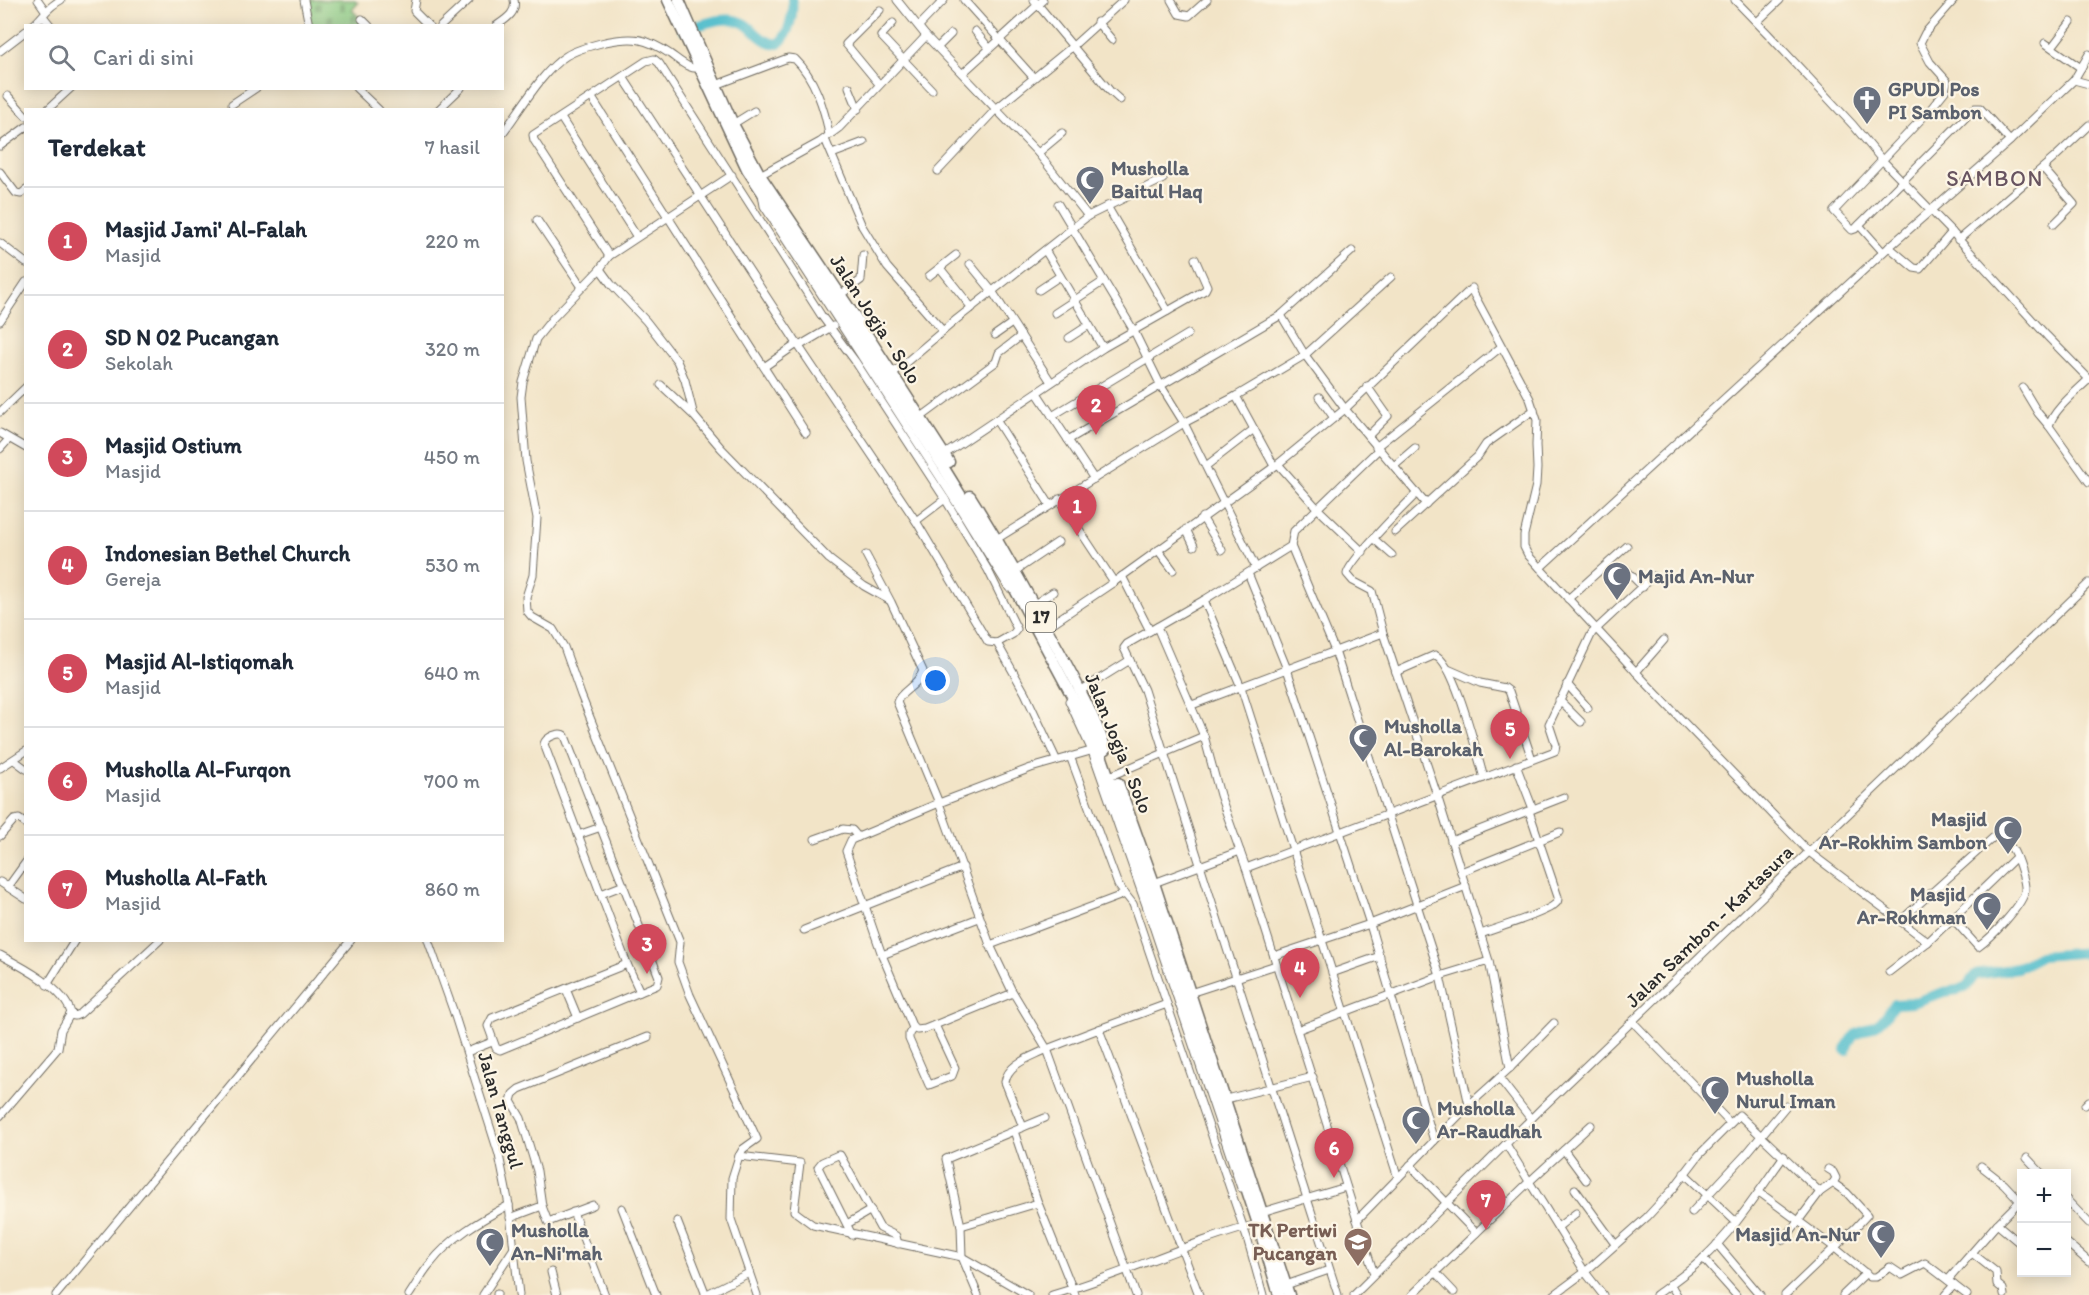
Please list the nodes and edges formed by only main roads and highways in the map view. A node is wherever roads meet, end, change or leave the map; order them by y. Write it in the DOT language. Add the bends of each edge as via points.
graph roads {
  1 [pos="668,0"];
  2 [pos="678,0"];
  3 [pos="703,67"];
  4 [pos="845,317"];
  5 [pos="941,457"];
  6 [pos="994,541"];
  7 [pos="1099,749"];
  8 [pos="1148,887"];
  9 [pos="1260,1220"];
  10 [pos="1287,1290"];
  11 [pos="1280,1295"];
  1 -- 3 [label="highway, 17"];
  2 -- 3 [label="highway, 17"];
  3 -- 4 [label="highway, Jalan Jogja - Solo / 17" via="747,169"];
  3 -- 4 [label="highway, Jalan Jogja - Solo / 17" via="716,85 760,175 840,295"];
  4 -- 5 [label="highway, Jalan Jogja - Solo / 17"];
  4 -- 5 [label="highway, Jalan Jogja - Solo / 17" via="921,418"];
  5 -- 6 [label="highway, Jalan Jogja - Solo / 17"];
  6 -- 7 [label="highway, Jalan Jogja - Solo / 17" via="1030,620 1055,660"];
  6 -- 7 [label="highway, Jalan Jogja - Solo / 17" via="1015,571 1080,691"];
  7 -- 8 [label="highway, Jalan Jogja - Solo / 17"];
  7 -- 8 [label="highway, Jalan Jogja - Solo / 17" via="1115,774"];
  8 -- 9 [label="highway, Jalan Jogja - Solo / 17" via="1226,1099"];
  8 -- 9 [label="highway, Jalan Jogja - Solo / 17" via="1248,1203"];
  9 -- 10 [label="highway, Jalan Jogja - Solo / 17"];
  9 -- 11 [label="highway, Jalan Jogja - Solo / 17"];
}
